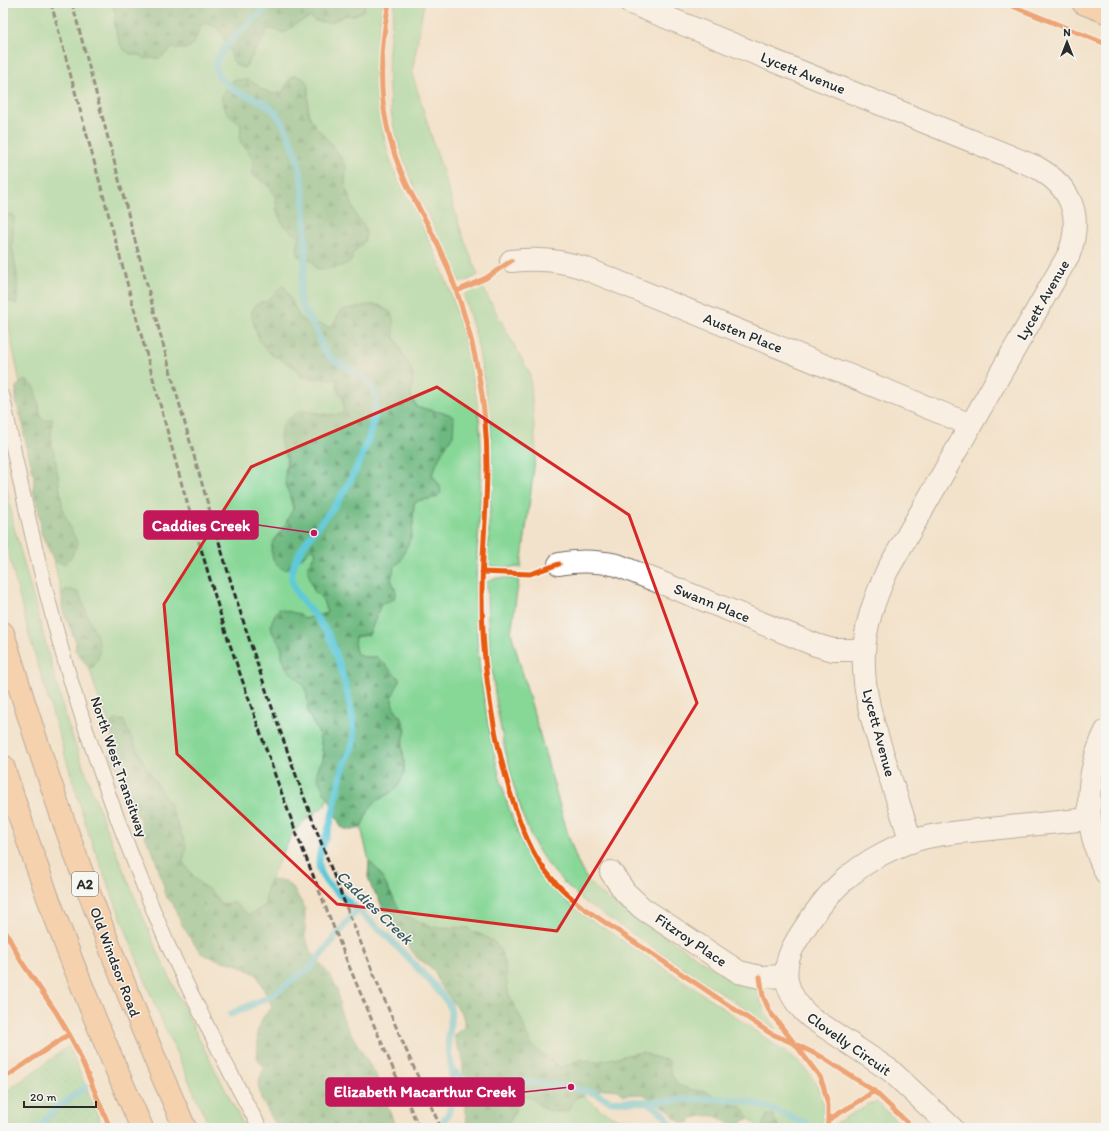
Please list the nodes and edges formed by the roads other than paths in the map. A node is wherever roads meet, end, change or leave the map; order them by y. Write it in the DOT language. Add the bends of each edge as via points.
graph roads {
  1 [pos="631,3"];
  2 [pos="1083,3"];
  3 [pos="1106,12"];
  4 [pos="511,261"];
  5 [pos="3,397"];
  6 [pos="971,425"];
  7 [pos="560,564"];
  8 [pos="3,633"];
  9 [pos="864,650"];
  10 [pos="1106,731"];
  11 [pos="3,766"];
  12 [pos="1089,819"];
  13 [pos="911,842"];
  14 [pos="611,872"];
  15 [pos="1106,873"];
  16 [pos="786,976"];
  17 [pos="142,1128"];
  18 [pos="185,1128"];
  19 [pos="260,1128"];
  20 [pos="952,1128"];
  1 -- 6 [label="street, Lycett Avenue" via="1036,167 1058,182 1072,205 1075,217 1075,230 1069,254"];
  2 -- 3 [label="main road"];
  4 -- 6 [label="street, Austen Place" via="542,259 584,268"];
  5 -- 19 [label="lane, North West Transitway" via="29,526 52,616 103,779 168,944 212,1038"];
  6 -- 9 [label="street, Lycett Avenue" via="887,571 871,611"];
  7 -- 9 [label="street, Swann Place" via="586,561 616,566 816,645 834,650"];
  8 -- 18 [label="main road, Old Windsor Road / A2" via="73,852 132,1007"];
  9 -- 13 [label="street, Lycett Avenue" via="864,678 868,703"];
  10 -- 12 [label="street" via="1092,769 1088,792"];
  11 -- 17 [label="main road" via="55,916 109,1053"];
  12 -- 13 [label="street, Clovelly Circuit" via="950,833"];
  12 -- 15 [label="street" via="1093,840"];
  13 -- 16 [label="street, Clovelly Circuit" via="881,854 860,867 826,898 791,949"];
  14 -- 16 [label="street, Fitzroy Place" via="625,892 642,908 739,972 760,977"];
  16 -- 20 [label="street, Clovelly Circuit" via="793,998 800,1008 890,1072"];
}
